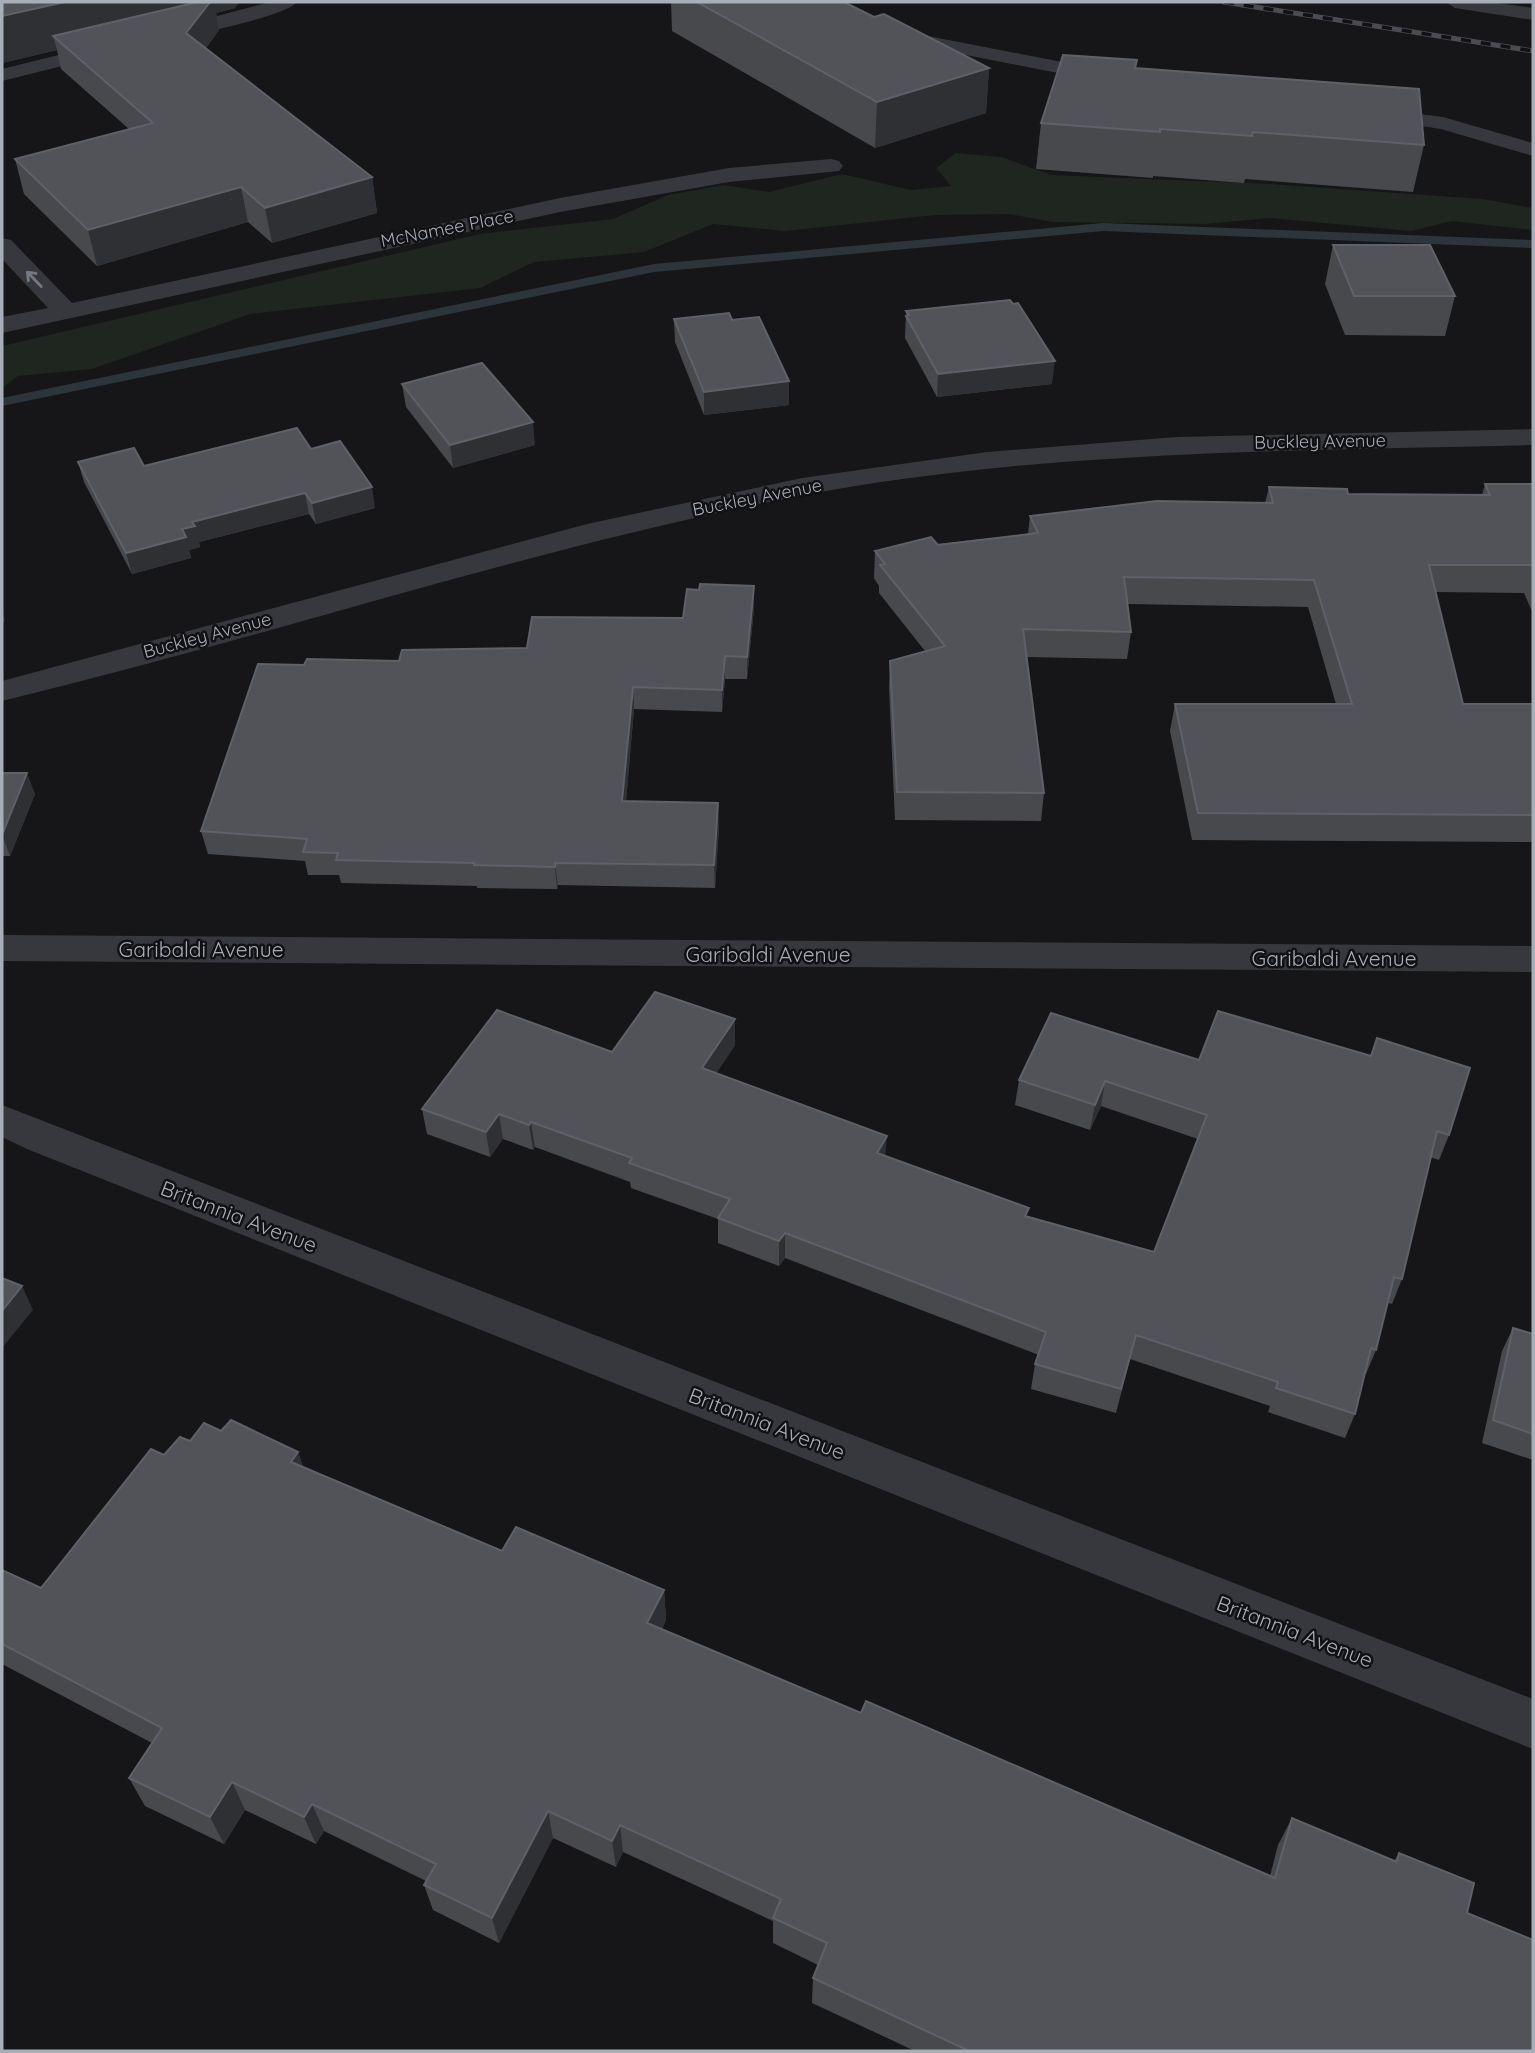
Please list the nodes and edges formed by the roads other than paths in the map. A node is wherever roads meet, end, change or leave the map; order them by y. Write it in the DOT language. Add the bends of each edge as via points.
graph roads {
  1 [pos="287,2"];
  2 [pos="1455,2"];
  3 [pos="1533,14"];
  4 [pos="902,37"];
  5 [pos="151,39"];
  6 [pos="124,45"];
  7 [pos="2,75"];
  8 [pos="1125,79"];
  9 [pos="1356,111"];
  10 [pos="1533,150"];
  11 [pos="831,166"];
  12 [pos="2,245"];
  13 [pos="66,312"];
  14 [pos="2,325"];
  15 [pos="1533,437"];
  16 [pos="2,691"];
  17 [pos="2,948"];
  18 [pos="1533,959"];
  19 [pos="2,1120"];
  20 [pos="1533,1724"];
  1 -- 5 [label="lane"];
  2 -- 3 [label="lane"];
  4 -- 8 [label="lane"];
  6 -- 7 [label="lane"];
  9 -- 10 [label="lane" via="1443,123"];
  11 -- 13 [label="street, McNamee Place" via="698,179 412,234"];
  13 -- 12 [label="street, one-way"];
  13 -- 14 [label="street, McNamee Place"];
  15 -- 16 [label="street, Buckley Avenue" via="1177,445 987,460 802,487 597,530"];
  17 -- 18 [label="street, Garibaldi Avenue"];
  19 -- 20 [label="street, Britannia Avenue"];
}
